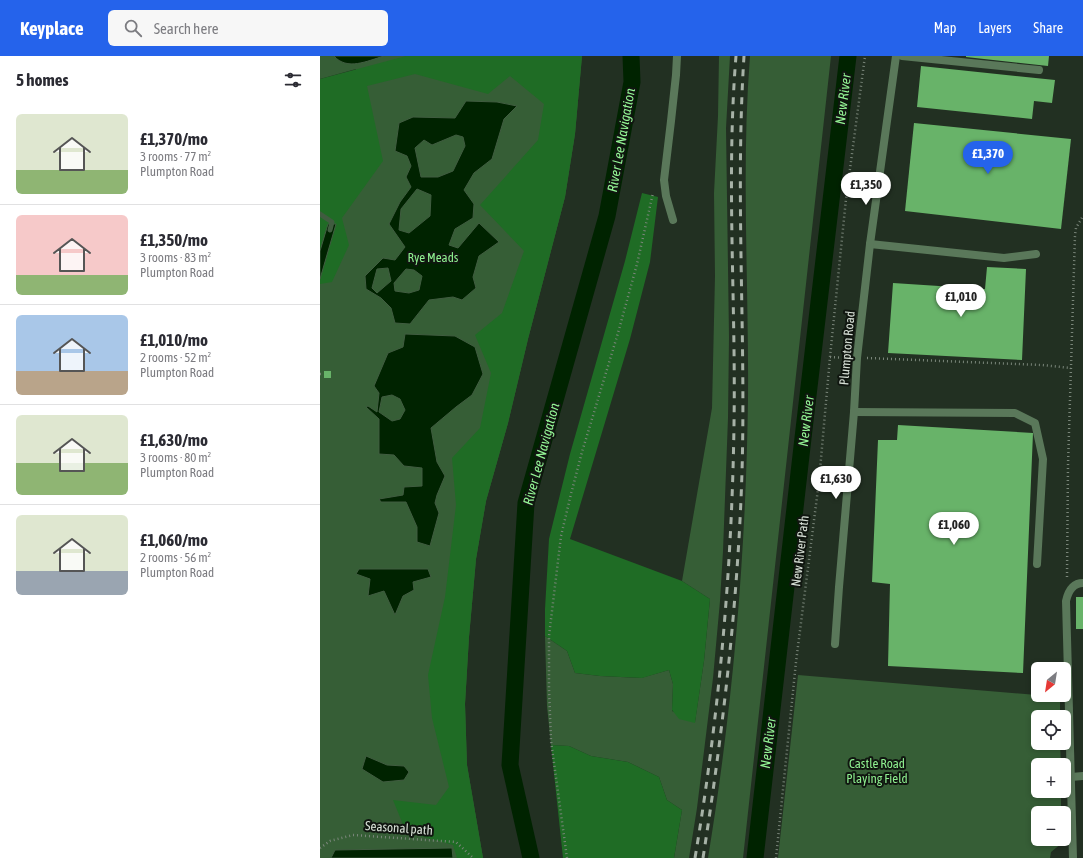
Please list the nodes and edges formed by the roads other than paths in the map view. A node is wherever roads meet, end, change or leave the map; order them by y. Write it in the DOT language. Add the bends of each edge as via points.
graph roads {
  1 [pos="677,56"];
  2 [pos="896,56"];
  3 [pos="902,56"];
  4 [pos="1039,70"];
  5 [pos="673,220"];
  6 [pos="870,244"];
  7 [pos="1036,254"];
  8 [pos="854,412"];
  9 [pos="1037,564"];
  10 [pos="1083,583"];
  11 [pos="835,644"];
  12 [pos="1070,758"];
  13 [pos="1083,776"];
  14 [pos="1071,777"];
  15 [pos="1073,858"];
  1 -- 5 [label="street" via="664,180"];
  2 -- 6 [label="street, Plumpton Road"];
  3 -- 4 [label="street"];
  6 -- 7 [label="street" via="1004,258"];
  6 -- 8 [label="street, Plumpton Road" via="857,358"];
  8 -- 9 [label="street" via="1015,413 1035,423 1043,459"];
  8 -- 11 [label="street, Plumpton Road"];
  10 -- 12 [label="street" via="1073,587 1066,601"];
  13 -- 14 [label="street"];
  14 -- 15 [label="street"];
}
